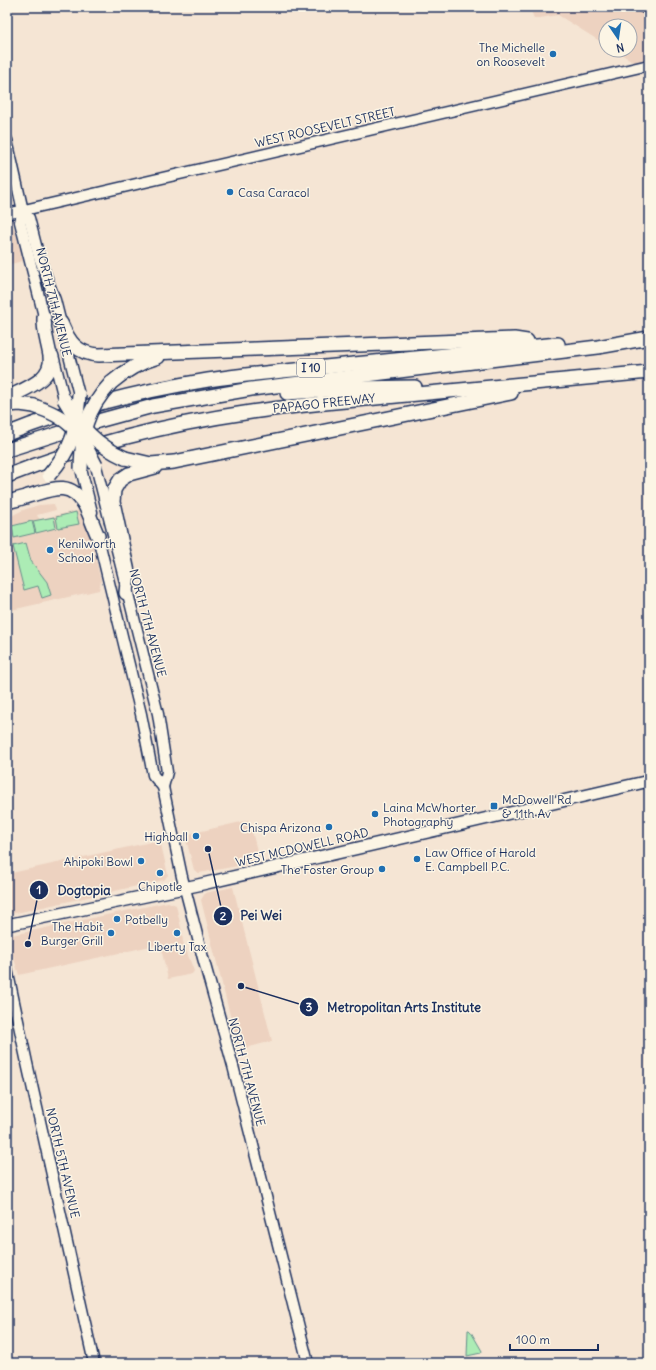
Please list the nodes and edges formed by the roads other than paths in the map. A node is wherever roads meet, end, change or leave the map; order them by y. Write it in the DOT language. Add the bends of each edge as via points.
graph roads {
  1 [pos="643,7"];
  2 [pos="649,10"];
  3 [pos="649,65"];
  4 [pos="7,140"];
  5 [pos="23,211"];
  6 [pos="7,214"];
  7 [pos="44,317"];
  8 [pos="61,323"];
  9 [pos="649,334"];
  10 [pos="649,338"];
  11 [pos="551,344"];
  12 [pos="192,352"];
  13 [pos="649,372"];
  14 [pos="581,379"];
  15 [pos="481,388"];
  16 [pos="79,395"];
  17 [pos="7,398"];
  18 [pos="64,399"];
  19 [pos="7,405"];
  20 [pos="80,430"];
  21 [pos="7,434"];
  22 [pos="7,450"];
  23 [pos="7,457"];
  24 [pos="174,462"];
  25 [pos="96,466"];
  26 [pos="81,469"];
  27 [pos="7,476"];
  28 [pos="7,501"];
  29 [pos="98,536"];
  30 [pos="126,593"];
  31 [pos="649,781"];
  32 [pos="163,787"];
  33 [pos="185,888"];
  34 [pos="7,925"];
  35 [pos="7,969"];
  36 [pos="94,1363"];
  37 [pos="308,1363"];
  1 -- 2 [label="main road"];
  3 -- 5 [label="main road, WEST ROOSEVELT STREET"];
  4 -- 5 [label="main road, NORTH 7TH AVENUE"];
  5 -- 6 [label="main road, WEST ROOSEVELT STREET"];
  5 -- 7 [label="main road, NORTH 7TH AVENUE" via="20,222"];
  5 -- 8 [label="main road, NORTH 7TH AVENUE" via="29,218"];
  7 -- 17 [label="highway" via="43,327 51,361 47,373 40,380"];
  7 -- 18 [label="main road, NORTH 7TH AVENUE"];
  8 -- 12 [label="highway" via="72,343 86,354 99,356"];
  8 -- 16 [label="main road, NORTH 7TH AVENUE"];
  9 -- 11 [label="highway, I 10"];
  10 -- 22 [label="highway" via="598,347 208,396 153,406"];
  11 -- 12 [label="highway" via="514,339"];
  11 -- 21 [label="highway, I 10" via="210,380 114,400 31,424"];
  12 -- 20 [label="highway, bridge" via="156,358 123,373 102,394"];
  13 -- 14 [label="highway, PAPAGO FREEWAY"];
  14 -- 15 [label="highway, PAPAGO FREEWAY"];
  14 -- 24 [label="highway"];
  15 -- 23 [label="highway" via="380,386 240,398 177,408 104,426"];
  15 -- 27 [label="highway, PAPAGO FREEWAY" via="280,408 214,418 111,441"];
  16 -- 20 [label="highway, bridge"];
  18 -- 20 [label="highway, bridge"];
  19 -- 20 [label="highway, bridge" via="34,406"];
  20 -- 24 [label="highway, bridge" via="125,458 151,464"];
  20 -- 25 [label="highway, bridge"];
  20 -- 26 [label="highway, bridge"];
  20 -- 28 [label="highway, bridge" via="49,474 33,488"];
  24 -- 30 [label="highway" via="129,474 120,480 114,490 113,502 128,572"];
  25 -- 30 [label="main road, NORTH 7TH AVENUE"];
  26 -- 29 [label="main road, NORTH 7TH AVENUE"];
  28 -- 29 [label="highway" via="53,488 69,491 85,505"];
  29 -- 32 [label="main road, NORTH 7TH AVENUE" via="153,775"];
  30 -- 32 [label="main road, NORTH 7TH AVENUE" via="162,736 167,772"];
  31 -- 33 [label="main road, WEST MCDOWELL ROAD"];
  32 -- 33 [label="main road, NORTH 7TH AVENUE"];
  33 -- 34 [label="main road, WEST MCDOWELL ROAD"];
  33 -- 37 [label="main road, NORTH 7TH AVENUE" via="243,1104"];
  35 -- 36 [label="main road, NORTH 5TH AVENUE"];
}
